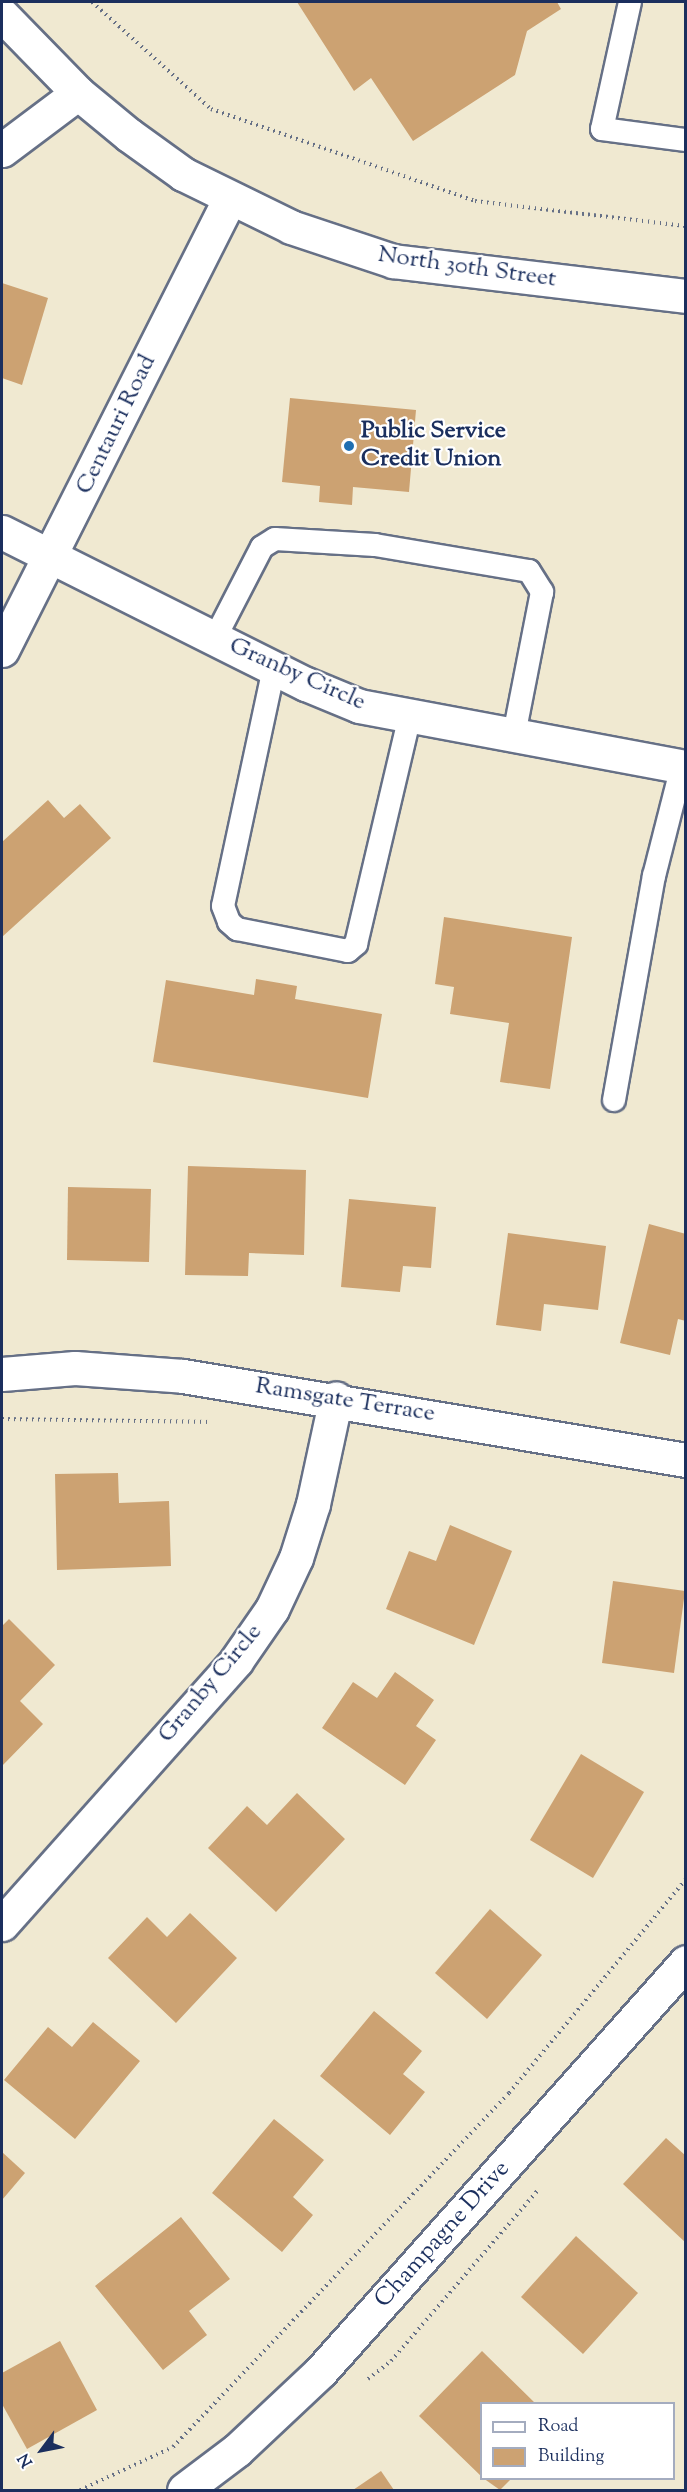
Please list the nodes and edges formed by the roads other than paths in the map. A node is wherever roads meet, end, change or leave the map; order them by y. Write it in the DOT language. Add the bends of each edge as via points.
graph roads {
  1 [pos="630,2"];
  2 [pos="2,15"];
  3 [pos="78,93"];
  4 [pos="686,140"];
  5 [pos="2,150"];
  6 [pos="230,198"];
  7 [pos="686,296"];
  8 [pos="2,532"];
  9 [pos="52,556"];
  10 [pos="215,638"];
  11 [pos="2,650"];
  12 [pos="274,668"];
  13 [pos="411,716"];
  14 [pos="514,735"];
  15 [pos="684,767"];
  16 [pos="614,1100"];
  17 [pos="2,1374"];
  18 [pos="336,1398"];
  19 [pos="686,1460"];
  20 [pos="2,1924"];
  21 [pos="686,1962"];
  22 [pos="184,2490"];
  1 -- 4 [label="lane" via="602,129"];
  2 -- 3 [label="street, North 30th Street"];
  3 -- 5 [label="street"];
  3 -- 6 [label="street, North 30th Street" via="183,174"];
  6 -- 7 [label="street, North 30th Street" via="291,227 393,261"];
  6 -- 9 [label="street, Centauri Road"];
  8 -- 9 [label="street, Granby Circle"];
  9 -- 10 [label="street, Granby Circle"];
  9 -- 11 [label="street, Centauri Road"];
  10 -- 12 [label="street, Granby Circle"];
  10 -- 14 [label="lane" via="262,548 275,538 375,545 529,571 542,592"];
  12 -- 13 [label="street, Granby Circle" via="359,706"];
  12 -- 13 [label="lane" via="223,906 229,922 237,929 348,951 356,944"];
  13 -- 14 [label="street, Granby Circle"];
  14 -- 15 [label="street, Granby Circle"];
  15 -- 16 [label="lane" via="654,876"];
  17 -- 18 [label="street, Ramsgate Terrace" via="75,1368 107,1370 183,1376"];
  18 -- 19 [label="street, Ramsgate Terrace"];
  18 -- 20 [label="street, Granby Circle" via="313,1504 296,1558 273,1609 236,1661"];
  21 -- 22 [label="street, Champagne Drive" via="321,2371 237,2450"];
}
